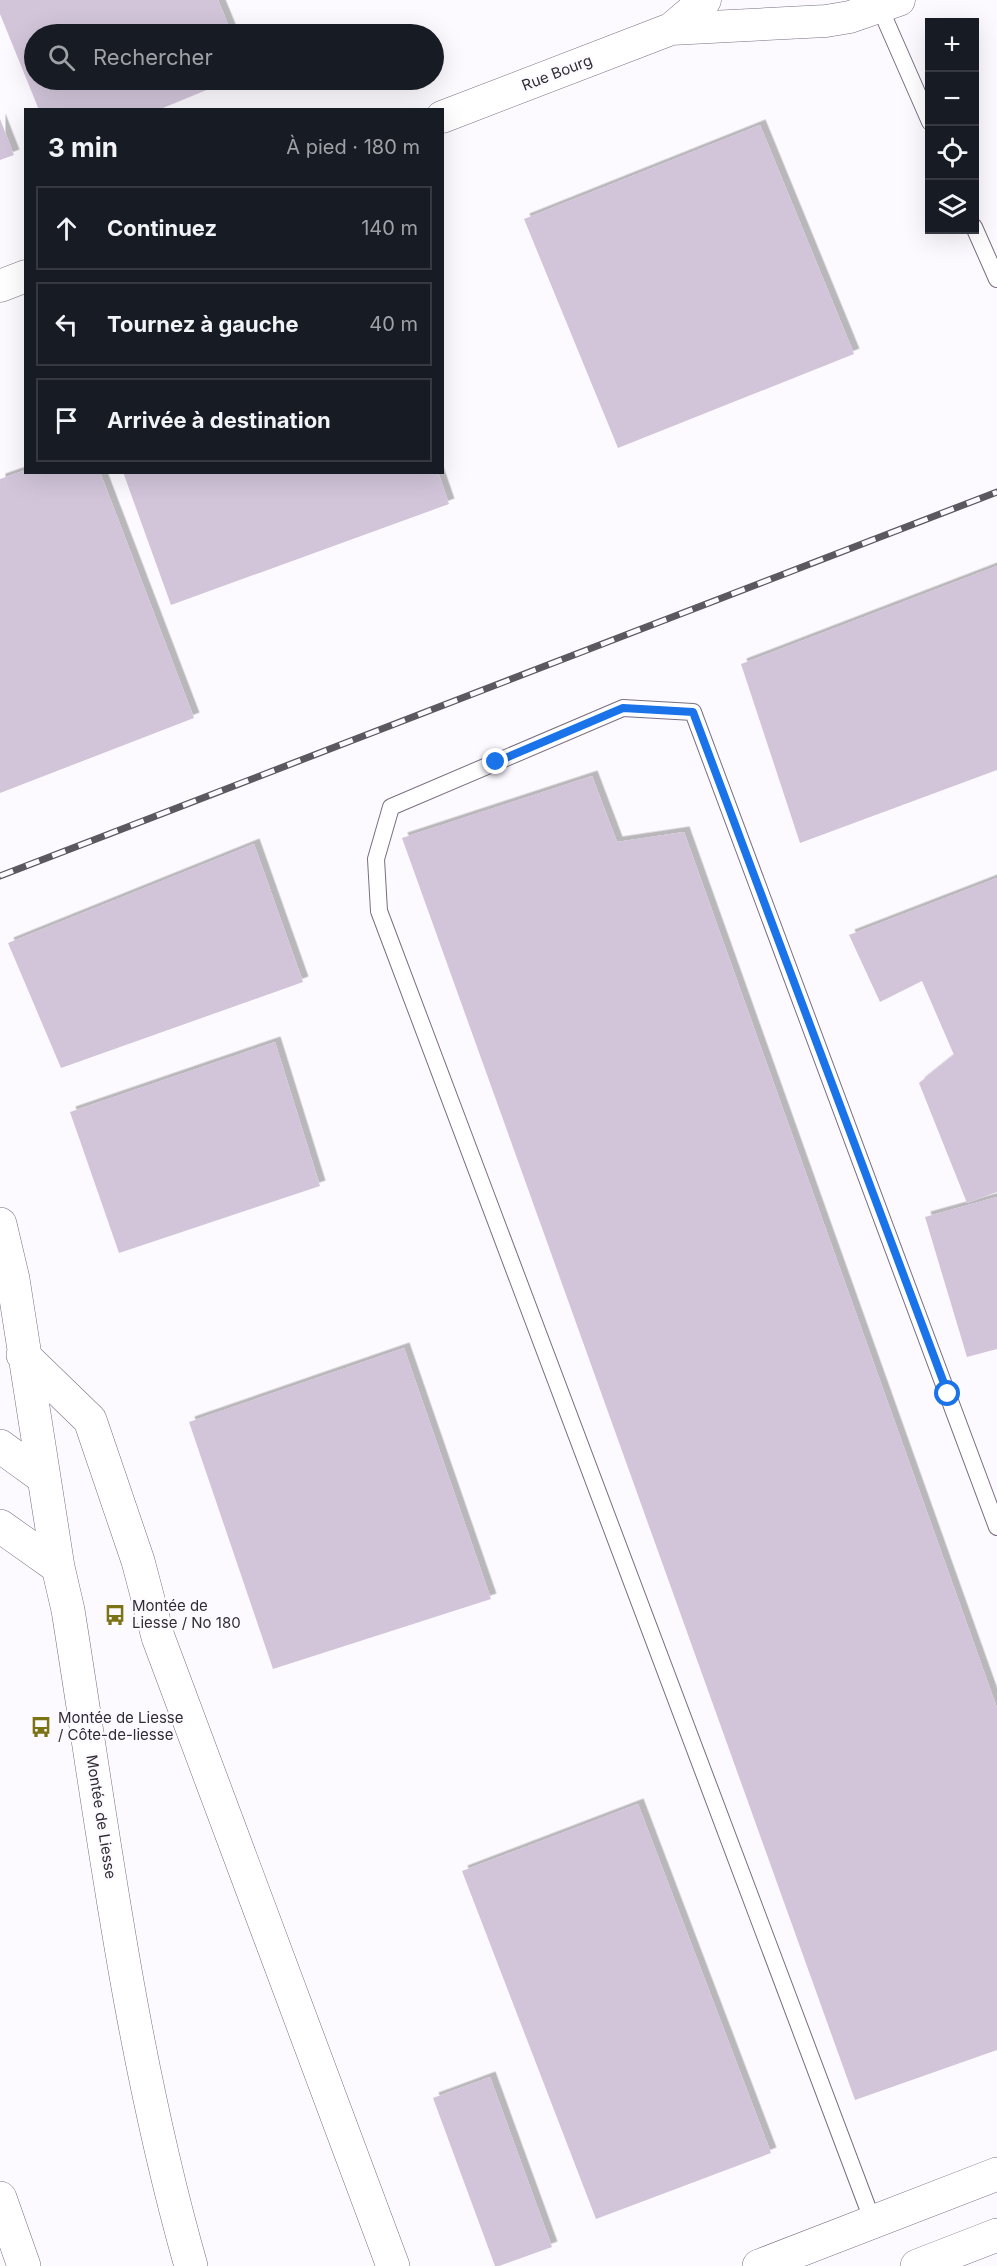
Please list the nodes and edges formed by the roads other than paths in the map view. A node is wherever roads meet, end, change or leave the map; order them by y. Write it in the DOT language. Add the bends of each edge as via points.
graph roads {
  1 [pos="705,0"];
  2 [pos="889,4"];
  3 [pos="671,29"];
  4 [pos="925,108"];
  5 [pos="444,116"];
  6 [pos="978,234"];
  7 [pos="24,277"];
  8 [pos="997,279"];
  9 [pos="0,286"];
  10 [pos="2,1243"];
  11 [pos="23,1355"];
  12 [pos="0,1446"];
  13 [pos="45,1478"];
  14 [pos="0,1526"];
  15 [pos="997,1527"];
  16 [pos="58,1567"];
  17 [pos="997,2174"];
  18 [pos="1,2205"];
  19 [pos="873,2222"];
  20 [pos="997,2235"];
  21 [pos="24,2266"];
  22 [pos="190,2266"];
  23 [pos="393,2266"];
  24 [pos="759,2266"];
  25 [pos="917,2266"];
  1 -- 3 [label="street, Rue Bourg"];
  2 -- 3 [label="street, Rue Bourg" via="826,21"];
  2 -- 4 [label="lane"];
  3 -- 5 [label="street, Rue Bourg"];
  6 -- 8 [label="lane"];
  7 -- 9 [label="street"];
  10 -- 11 [label="main road, Montée de Liesse" via="17,1302"];
  11 -- 13 [label="main road, Montée de Liesse"];
  11 -- 23 [label="main road" via="90,1420 138,1560 158,1637"];
  12 -- 13 [label="main road"];
  13 -- 16 [label="main road, Montée de Liesse"];
  14 -- 16 [label="main road"];
  15 -- 19 [label="lane" via="693,712 623,708 391,807 376,859 379,912"];
  16 -- 22 [label="main road, Montée de Liesse" via="136,2038"];
  17 -- 19 [label="main road"];
  18 -- 21 [label="main road"];
  19 -- 24 [label="main road"];
  20 -- 25 [label="main road"];
}
